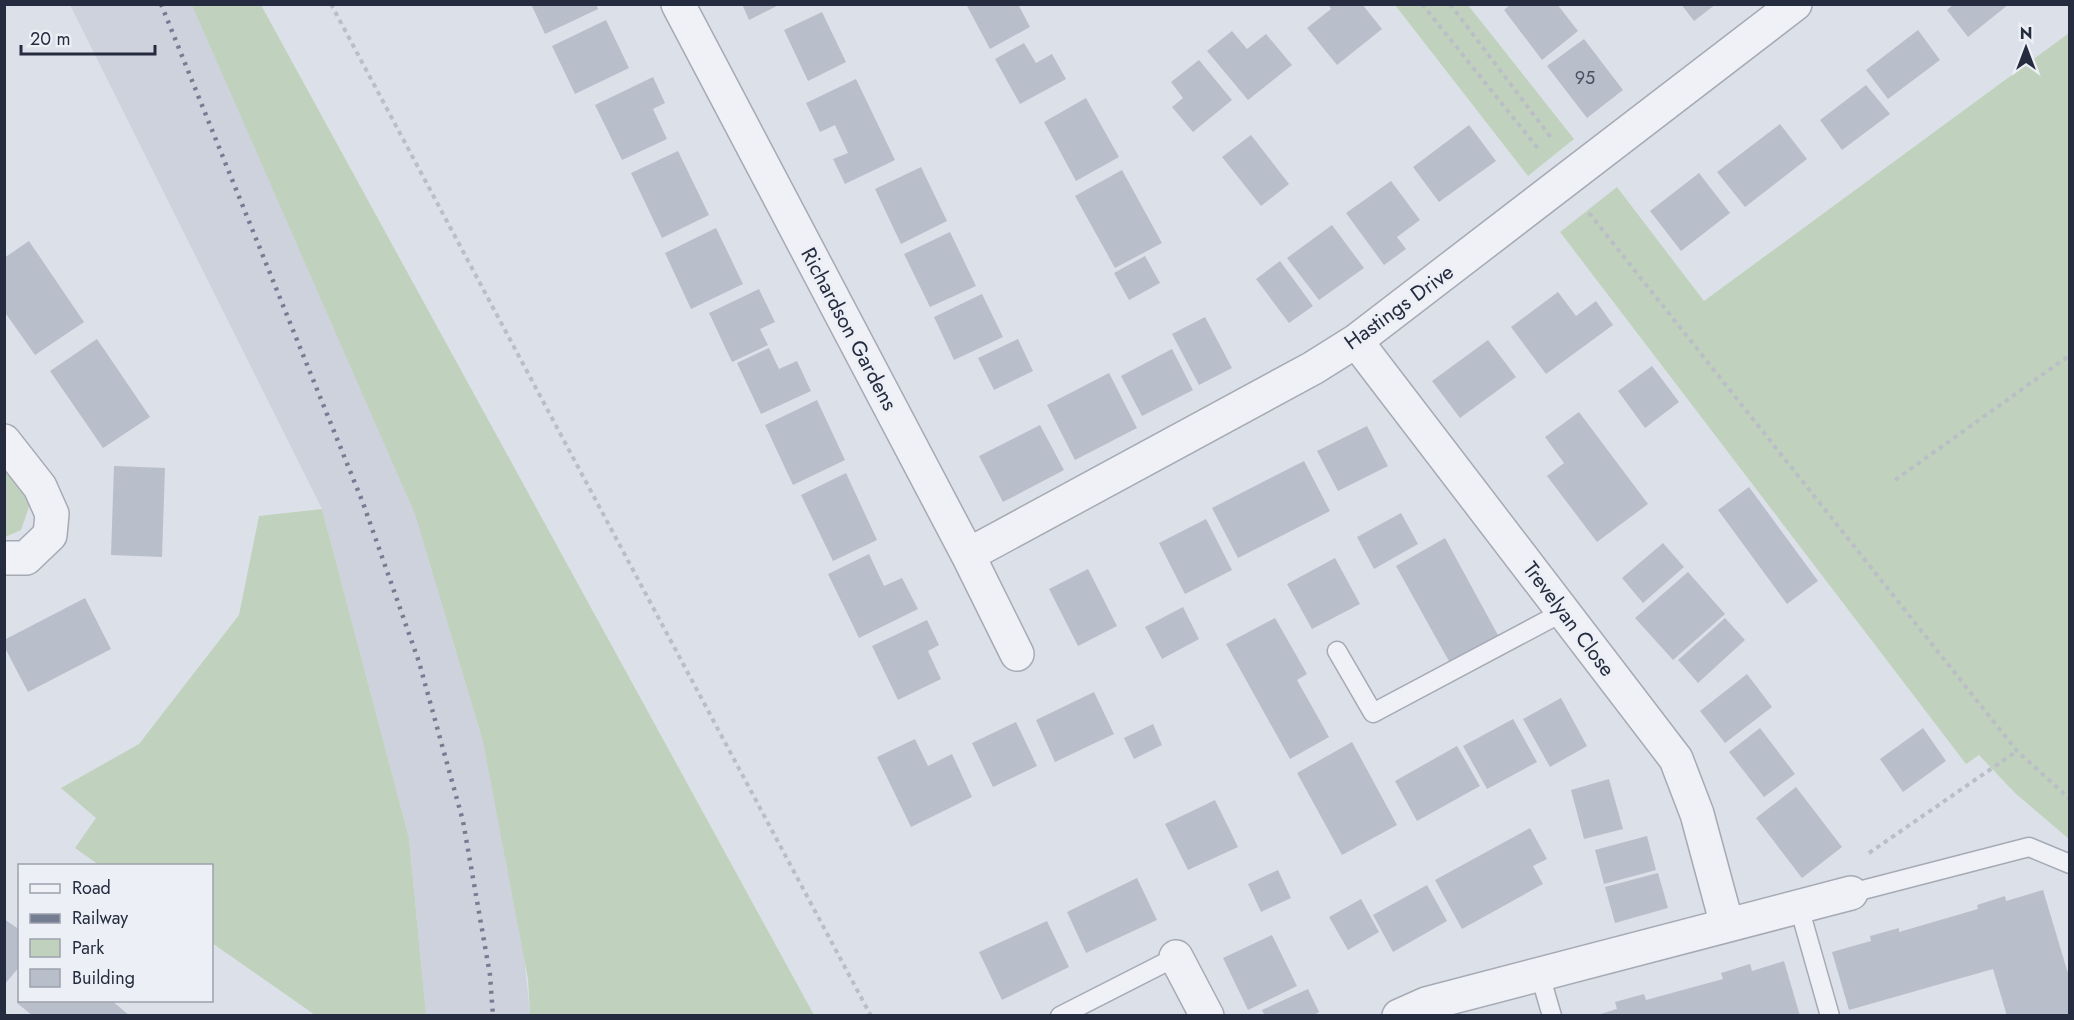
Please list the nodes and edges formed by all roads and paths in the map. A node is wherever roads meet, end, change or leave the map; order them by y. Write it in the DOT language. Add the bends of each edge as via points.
graph roads {
  1 [pos="331,4"];
  2 [pos="678,4"];
  3 [pos="1422,4"];
  4 [pos="1450,4"];
  5 [pos="1795,4"];
  6 [pos="1565,183"];
  7 [pos="1356,341"];
  8 [pos="2070,355"];
  9 [pos="4,441"];
  10 [pos="1895,480"];
  11 [pos="968,555"];
  12 [pos="4,558"];
  13 [pos="1563,612"];
  14 [pos="1337,651"];
  15 [pos="1017,654"];
  16 [pos="2016,751"];
  17 [pos="2070,798"];
  18 [pos="2070,864"];
  19 [pos="1851,893"];
  20 [pos="1799,907"];
  21 [pos="1727,925"];
  22 [pos="1176,957"];
  23 [pos="1540,975"];
  24 [pos="871,1016"];
  25 [pos="1060,1016"];
  26 [pos="1206,1016"];
  27 [pos="1399,1016"];
  28 [pos="1552,1016"];
  29 [pos="1830,1016"];
  1 -- 24 [label="path"];
  2 -- 11 [label="street, Richardson Gardens"];
  3 -- 6 [label="path"];
  4 -- 6 [label="path" via="1552,138"];
  5 -- 6 [label="street, Hastings Drive"];
  6 -- 7 [label="street, Hastings Drive"];
  6 -- 16 [label="path"];
  7 -- 11 [label="street, Hastings Drive"];
  7 -- 13 [label="street, Trevelyan Close"];
  8 -- 10 [label="path"];
  9 -- 12 [label="street" via="40,487 52,514 50,535 26,558"];
  11 -- 15 [label="street, Richardson Gardens"];
  13 -- 14 [label="lane" via="1373,713"];
  13 -- 21 [label="street, Trevelyan Close" via="1676,759 1697,814"];
  16 -- 17 [label="path"];
  16 -- 19 [label="path" via="1845,870"];
  18 -- 19 [label="lane" via="2029,847"];
  19 -- 20 [label="street"];
  20 -- 21 [label="street"];
  20 -- 29 [label="lane"];
  21 -- 23 [label="street"];
  22 -- 25 [label="lane"];
  22 -- 26 [label="street"];
  23 -- 27 [label="street" via="1426,1004"];
  23 -- 28 [label="lane"];
}
